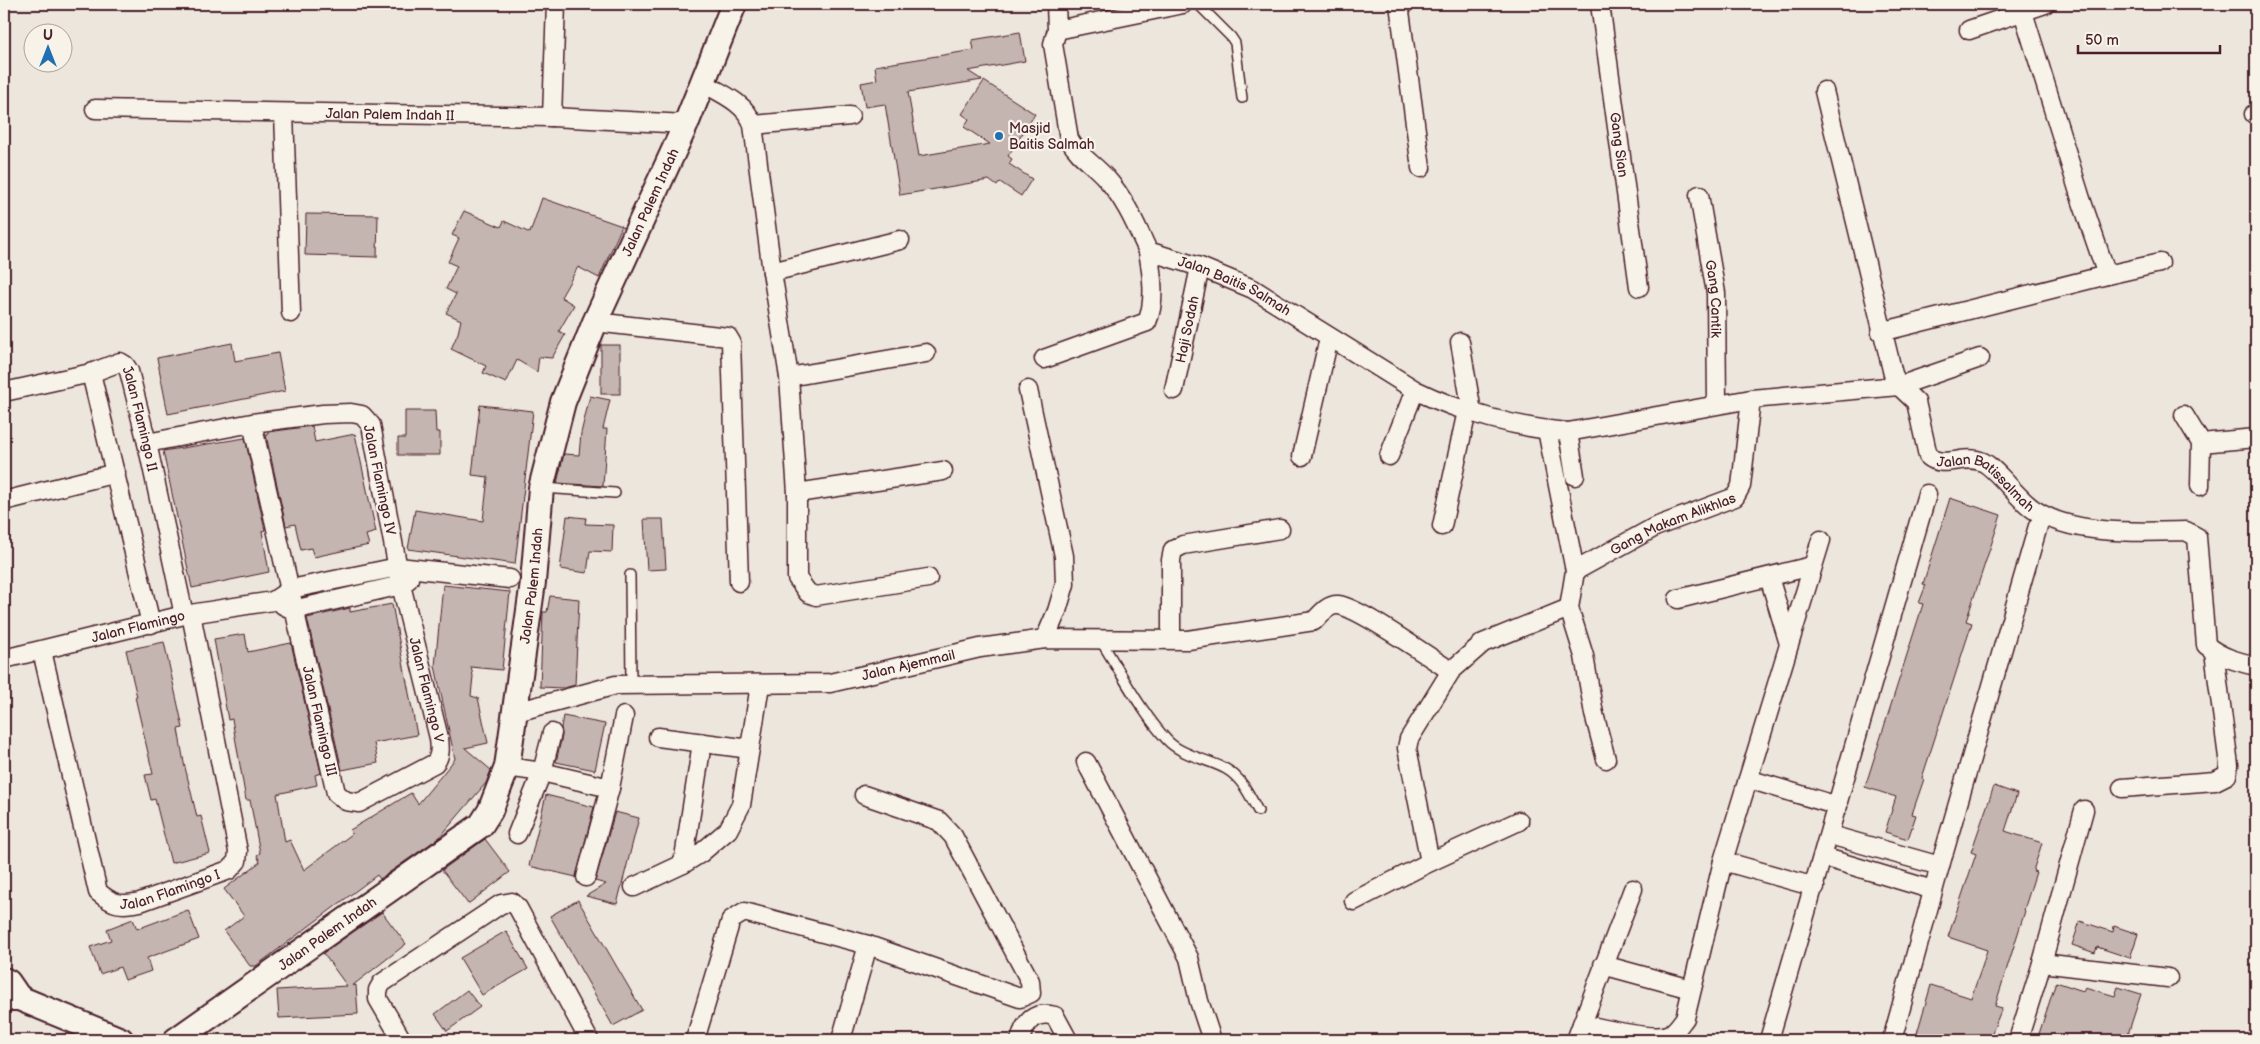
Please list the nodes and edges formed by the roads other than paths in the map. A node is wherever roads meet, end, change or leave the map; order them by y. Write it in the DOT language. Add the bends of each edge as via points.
graph roads {
  1 [pos="556,4"];
  2 [pos="734,4"];
  3 [pos="1056,4"];
  4 [pos="1183,4"];
  5 [pos="1198,4"];
  6 [pos="1399,4"];
  7 [pos="1600,4"];
  8 [pos="2045,4"];
  9 [pos="2024,12"];
  10 [pos="1057,30"];
  11 [pos="1969,30"];
  12 [pos="703,83"];
  13 [pos="1824,92"];
  14 [pos="1242,98"];
  15 [pos="95,109"];
  16 [pos="284,113"];
  17 [pos="850,116"];
  18 [pos="552,117"];
  19 [pos="686,124"];
  20 [pos="753,125"];
  21 [pos="1421,168"];
  22 [pos="1699,195"];
  23 [pos="900,240"];
  24 [pos="1148,251"];
  25 [pos="2160,263"];
  26 [pos="1200,267"];
  27 [pos="772,272"];
  28 [pos="2107,275"];
  29 [pos="1639,287"];
  30 [pos="291,313"];
  31 [pos="595,322"];
  32 [pos="1881,332"];
  33 [pos="1329,338"];
  34 [pos="1460,342"];
  35 [pos="926,353"];
  36 [pos="1980,358"];
  37 [pos="1044,359"];
  38 [pos="90,373"];
  39 [pos="789,377"];
  40 [pos="1899,386"];
  41 [pos="1028,390"];
  42 [pos="1174,390"];
  43 [pos="1415,390"];
  44 [pos="4,392"];
  45 [pos="1751,399"];
  46 [pos="1717,404"];
  47 [pos="1469,411"];
  48 [pos="2184,415"];
  49 [pos="252,423"];
  50 [pos="1547,430"];
  51 [pos="1568,432"];
  52 [pos="2256,438"];
  53 [pos="147,442"];
  54 [pos="2201,442"];
  55 [pos="1302,456"];
  56 [pos="1389,456"];
  57 [pos="943,471"];
  58 [pos="116,473"];
  59 [pos="1575,476"];
  60 [pos="2200,486"];
  61 [pos="540,488"];
  62 [pos="615,493"];
  63 [pos="797,493"];
  64 [pos="1927,494"];
  65 [pos="4,500"];
  66 [pos="1442,526"];
  67 [pos="2038,526"];
  68 [pos="1280,529"];
  69 [pos="1820,540"];
  70 [pos="1812,566"];
  71 [pos="398,567"];
  72 [pos="419,571"];
  73 [pos="1575,571"];
  74 [pos="630,575"];
  75 [pos="1769,577"];
  76 [pos="928,578"];
  77 [pos="510,579"];
  78 [pos="739,582"];
  79 [pos="401,585"];
  80 [pos="291,590"];
  81 [pos="1678,599"];
  82 [pos="273,601"];
  83 [pos="1569,608"];
  84 [pos="293,610"];
  85 [pos="187,615"];
  86 [pos="151,624"];
  87 [pos="1099,638"];
  88 [pos="1045,639"];
  89 [pos="1171,639"];
  90 [pos="1789,644"];
  91 [pos="42,651"];
  92 [pos="2214,652"];
  93 [pos="4,660"];
  94 [pos="2256,666"];
  95 [pos="1451,672"];
  96 [pos="631,685"];
  97 [pos="760,685"];
  98 [pos="516,712"];
  99 [pos="624,716"];
  100 [pos="552,733"];
  101 [pos="658,737"];
  102 [pos="702,743"];
  103 [pos="750,749"];
  104 [pos="1606,758"];
  105 [pos="1086,762"];
  106 [pos="507,767"];
  107 [pos="542,772"];
  108 [pos="1748,779"];
  109 [pos="390,786"];
  110 [pos="610,788"];
  111 [pos="2122,788"];
  112 [pos="864,795"];
  113 [pos="1838,806"];
  114 [pos="2084,810"];
  115 [pos="1258,811"];
  116 [pos="1519,821"];
  117 [pos="517,834"];
  118 [pos="1830,835"];
  119 [pos="1823,857"];
  120 [pos="1723,861"];
  121 [pos="1430,862"];
  122 [pos="682,864"];
  123 [pos="1940,866"];
  124 [pos="586,878"];
  125 [pos="634,887"];
  126 [pos="1814,887"];
  127 [pos="1633,889"];
  128 [pos="1934,890"];
  129 [pos="1354,901"];
  130 [pos="868,945"];
  131 [pos="2042,963"];
  132 [pos="1603,965"];
  133 [pos="2168,978"];
  134 [pos="1692,989"];
  135 [pos="9,992"];
  136 [pos="1579,1032"];
  137 [pos="121,1040"];
  138 [pos="176,1040"];
  139 [pos="402,1040"];
  140 [pos="589,1040"];
  141 [pos="695,1040"];
  142 [pos="841,1040"];
  143 [pos="1020,1040"];
  144 [pos="1068,1040"];
  145 [pos="1212,1040"];
  146 [pos="1769,1040"];
  147 [pos="1892,1040"];
  148 [pos="2018,1040"];
  1 -- 18 [label="street"];
  2 -- 12 [label="street, Jalan Palem Indah"];
  3 -- 10 [label="street"];
  4 -- 10 [label="street"];
  5 -- 14 [label="lane" via="1235,43"];
  6 -- 21 [label="street"];
  7 -- 29 [label="street, Gang Sian"];
  8 -- 9 [label="street"];
  9 -- 11 [label="street"];
  9 -- 28 [label="street"];
  10 -- 24 [label="street" via="1053,44 1069,139 1076,152 1105,177 1122,199"];
  12 -- 19 [label="street, Jalan Palem Indah"];
  12 -- 20 [label="street" via="744,108"];
  13 -- 32 [label="street"];
  15 -- 16 [label="street, Jalan Palem Indah II"];
  16 -- 18 [label="street, Jalan Palem Indah II"];
  16 -- 30 [label="street"];
  17 -- 20 [label="street"];
  18 -- 19 [label="street, Jalan Palem Indah II"];
  19 -- 31 [label="street, Jalan Palem Indah"];
  20 -- 27 [label="street"];
  22 -- 46 [label="street, Gang Cantik" via="1716,293"];
  23 -- 27 [label="street"];
  24 -- 26 [label="street, Jalan Baitis Salmah"];
  24 -- 37 [label="street" via="1152,310 1147,322"];
  25 -- 28 [label="street"];
  26 -- 33 [label="street, Jalan Baitis Salmah" via="1253,289"];
  26 -- 42 [label="street, Haji Sodah"];
  27 -- 39 [label="street"];
  28 -- 32 [label="street"];
  31 -- 61 [label="street, Jalan Palem Indah" via="563,402"];
  31 -- 78 [label="street" via="728,337 732,342"];
  32 -- 40 [label="street"];
  33 -- 43 [label="street, Jalan Baitis Salmah"];
  33 -- 55 [label="street"];
  34 -- 47 [label="street"];
  35 -- 39 [label="street"];
  36 -- 40 [label="street"];
  38 -- 44 [label="street"];
  38 -- 53 [label="street, Jalan Flamingo II" via="120,362 125,365"];
  38 -- 58 [label="street"];
  39 -- 63 [label="street"];
  40 -- 45 [label="street"];
  40 -- 92 [label="street, Jalan Batissalmah" via="1916,402 1928,456 1934,461 1982,461 2034,510 2071,524 2100,530 2193,533 2197,537 2204,637 2206,645"];
  41 -- 88 [label="street" via="1064,556 1065,584"];
  43 -- 47 [label="street, Jalan Baitis Salmah"];
  43 -- 56 [label="street"];
  45 -- 46 [label="street"];
  45 -- 73 [label="street, Gang Makam Alikhlas" via="1741,486 1735,497 1655,527"];
  46 -- 51 [label="street"];
  47 -- 50 [label="street, Jalan Baitis Salmah"];
  47 -- 66 [label="street"];
  48 -- 54 [label="street"];
  49 -- 53 [label="street, Jalan Flamingo IV"];
  49 -- 71 [label="street, Jalan Flamingo IV" via="362,415 371,425"];
  49 -- 80 [label="street"];
  50 -- 51 [label="street, Jalan Baitis Salmah"];
  50 -- 73 [label="street"];
  51 -- 59 [label="street"];
  52 -- 54 [label="street"];
  53 -- 85 [label="street, Jalan Flamingo II"];
  54 -- 60 [label="street"];
  57 -- 63 [label="street"];
  58 -- 65 [label="street"];
  58 -- 86 [label="street"];
  61 -- 62 [label="lane"];
  61 -- 98 [label="street, Jalan Palem Indah" via="533,582"];
  63 -- 76 [label="street" via="797,578 808,593 816,596"];
  64 -- 113 [label="street"];
  67 -- 123 [label="street"];
  68 -- 89 [label="street" via="1183,545 1173,550"];
  69 -- 70 [label="street"];
  70 -- 75 [label="street"];
  70 -- 90 [label="street"];
  71 -- 72 [label="street, Jalan Flamingo"];
  71 -- 79 [label="street, Jalan Flamingo V"];
  71 -- 80 [label="street, Jalan Flamingo"];
  72 -- 77 [label="street, Jalan Flamingo"];
  72 -- 79 [label="street"];
  73 -- 83 [label="street"];
  74 -- 96 [label="lane"];
  75 -- 81 [label="street"];
  75 -- 90 [label="street"];
  79 -- 84 [label="street"];
  79 -- 109 [label="street, Jalan Flamingo V" via="440,750 435,763"];
  80 -- 82 [label="street, Jalan Flamingo"];
  80 -- 84 [label="street, Jalan Flamingo III"];
  82 -- 84 [label="street"];
  82 -- 85 [label="street, Jalan Flamingo"];
  83 -- 95 [label="street" via="1483,643"];
  83 -- 104 [label="street" via="1584,656"];
  84 -- 109 [label="street, Jalan Flamingo III" via="336,793 346,801 359,803"];
  85 -- 86 [label="street, Jalan Flamingo"];
  85 -- 91 [label="street, Jalan Flamingo I" via="238,851 237,861 229,870 140,902 113,904 98,892"];
  86 -- 91 [label="street, Jalan Flamingo"];
  87 -- 88 [label="street, Jalan Ajemmail"];
  87 -- 89 [label="street, Jalan Ajemmail"];
  87 -- 115 [label="lane" via="1169,742 1226,770 1245,788"];
  88 -- 97 [label="street, Jalan Ajemmail" via="980,648 830,683"];
  89 -- 95 [label="street, Jalan Ajemmail" via="1188,640 1302,624 1314,621 1329,607 1338,605 1369,619"];
  90 -- 108 [label="street"];
  91 -- 93 [label="street, Jalan Flamingo"];
  92 -- 94 [label="street"];
  92 -- 111 [label="street" via="2229,765 2227,775 2215,781"];
  95 -- 121 [label="street" via="1409,739 1407,748"];
  96 -- 97 [label="street, Jalan Ajemmail"];
  96 -- 98 [label="street, Jalan Ajemmail" via="616,685"];
  97 -- 103 [label="street"];
  98 -- 106 [label="street, Jalan Palem Indah"];
  99 -- 110 [label="street"];
  100 -- 107 [label="street"];
  101 -- 102 [label="street"];
  102 -- 103 [label="street"];
  102 -- 122 [label="street"];
  103 -- 122 [label="street" via="741,805 728,830"];
  105 -- 145 [label="street" via="1189,958 1198,1001"];
  106 -- 107 [label="street"];
  106 -- 138 [label="street, Jalan Palem Indah" via="481,825"];
  107 -- 110 [label="street"];
  107 -- 117 [label="street"];
  108 -- 113 [label="street"];
  108 -- 120 [label="street"];
  110 -- 124 [label="street"];
  112 -- 130 [label="street" via="939,821 953,836 1030,981 1031,993 1020,998"];
  113 -- 118 [label="street"];
  114 -- 131 [label="street"];
  116 -- 121 [label="street"];
  118 -- 119 [label="street"];
  118 -- 123 [label="street"];
  119 -- 126 [label="street"];
  119 -- 128 [label="street"];
  120 -- 126 [label="street"];
  120 -- 134 [label="street"];
  121 -- 129 [label="street"];
  122 -- 125 [label="street"];
  123 -- 128 [label="street"];
  126 -- 146 [label="street"];
  127 -- 132 [label="street"];
  128 -- 147 [label="street"];
  130 -- 141 [label="street" via="744,912 736,915 731,920"];
  130 -- 142 [label="street"];
  131 -- 133 [label="street"];
  131 -- 148 [label="street"];
  132 -- 134 [label="street"];
  132 -- 136 [label="street"];
  134 -- 136 [label="street" via="1684,1018 1677,1029 1668,1034 1653,1037"];
  135 -- 137 [label="street"];
  139 -- 140 [label="street" via="378,1000 382,983 501,904 512,902"];
  143 -- 144 [label="street" via="1030,1018 1046,1013 1055,1016"];
}
